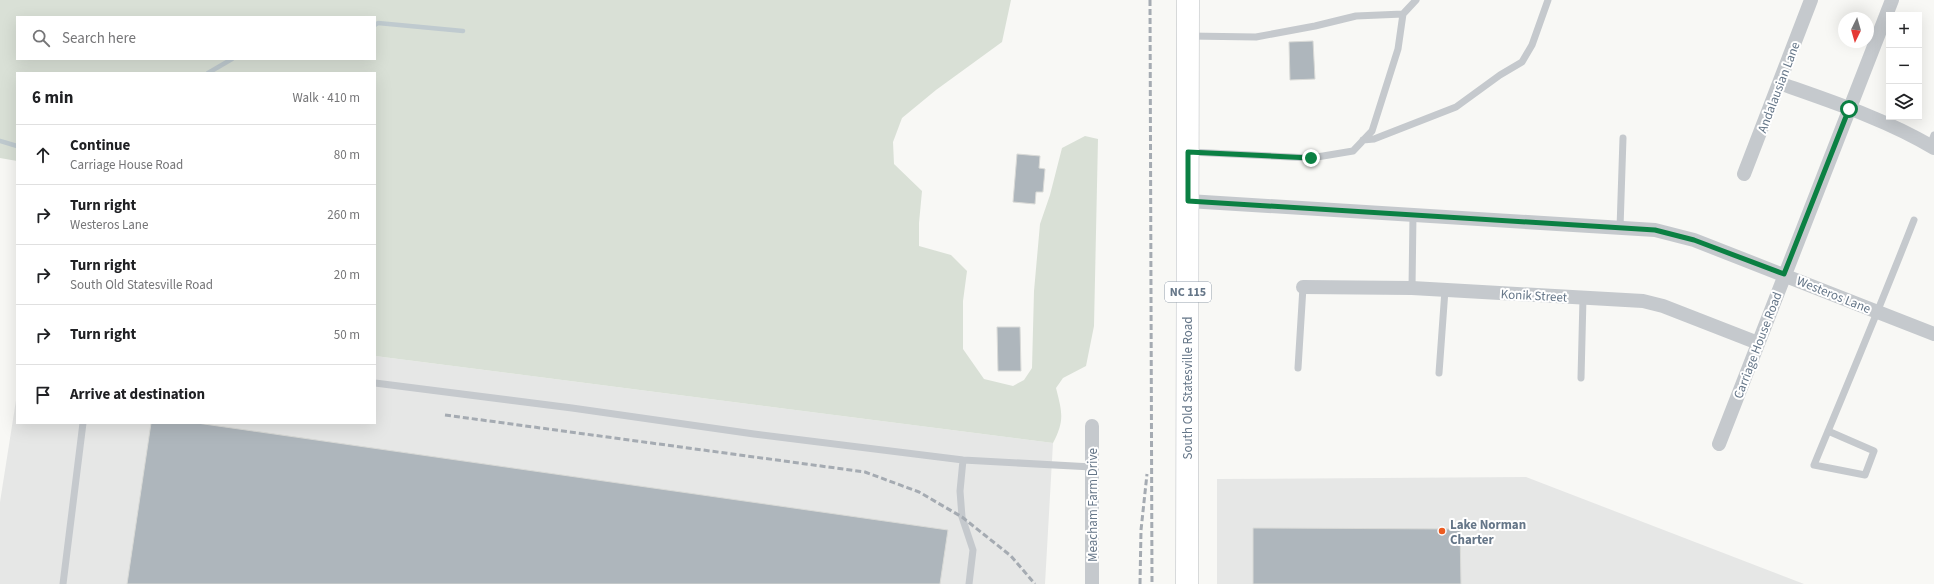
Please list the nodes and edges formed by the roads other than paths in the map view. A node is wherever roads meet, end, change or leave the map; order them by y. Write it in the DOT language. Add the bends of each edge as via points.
graph roads {
  1 [pos="1188,0"];
  2 [pos="1416,0"];
  3 [pos="1548,0"];
  4 [pos="1811,0"];
  5 [pos="1892,0"];
  6 [pos="1403,14"];
  7 [pos="1188,36"];
  8 [pos="1779,83"];
  9 [pos="1849,109"];
  10 [pos="1623,138"];
  11 [pos="1363,140"];
  12 [pos="1933,143"];
  13 [pos="1188,152"];
  14 [pos="1744,174"];
  15 [pos="1188,201"];
  16 [pos="1413,215"];
  17 [pos="1914,220"];
  18 [pos="1620,228"];
  19 [pos="1784,274"];
  20 [pos="1303,287"];
  21 [pos="1412,288"];
  22 [pos="1444,290"];
  23 [pos="1583,298"];
  24 [pos="1878,312"];
  25 [pos="1934,334"];
  26 [pos="1758,343"];
  27 [pos="1298,368"];
  28 [pos="1439,373"];
  29 [pos="1581,378"];
  30 [pos="376,383"];
  31 [pos="83,424"];
  32 [pos="1092,426"];
  33 [pos="1828,431"];
  34 [pos="1719,444"];
  35 [pos="963,460"];
  36 [pos="1092,467"];
  37 [pos="63,584"];
  38 [pos="969,584"];
  39 [pos="1092,584"];
  40 [pos="1187,584"];
  1 -- 7 [label="main road, South Old Statesville Road / NC 115"];
  2 -- 6 [label="lane"];
  3 -- 11 [label="lane" via="1532,45 1522,62 1456,107 1374,139"];
  4 -- 8 [label="street, Andalausian Lane"];
  5 -- 9 [label="street, Carriage House Road"];
  6 -- 7 [label="lane" via="1356,16 1256,37"];
  6 -- 11 [label="lane" via="1398,49 1389,80 1372,131"];
  7 -- 13 [label="main road, South Old Statesville Road / NC 115"];
  8 -- 9 [label="street"];
  8 -- 14 [label="street, Andalausian Lane"];
  9 -- 12 [label="street"];
  9 -- 19 [label="street, Carriage House Road"];
  10 -- 18 [label="lane"];
  11 -- 13 [label="lane" via="1353,151 1311,158"];
  13 -- 15 [label="main road, South Old Statesville Road / NC 115"];
  15 -- 16 [label="street, Westeros Lane"];
  15 -- 40 [label="main road, South Old Statesville Road / NC 115"];
  16 -- 18 [label="street, Westeros Lane"];
  16 -- 21 [label="lane"];
  17 -- 24 [label="lane"];
  18 -- 19 [label="street, Westeros Lane" via="1655,230 1694,240"];
  19 -- 24 [label="street, Westeros Lane"];
  19 -- 26 [label="street, Carriage House Road"];
  20 -- 21 [label="street, Konik Street"];
  20 -- 27 [label="lane"];
  21 -- 22 [label="street, Konik Street"];
  22 -- 23 [label="street, Konik Street"];
  22 -- 28 [label="lane"];
  23 -- 26 [label="street, Konik Street" via="1654,303"];
  23 -- 29 [label="lane"];
  24 -- 25 [label="street, Westeros Lane"];
  24 -- 33 [label="lane"];
  26 -- 34 [label="street, Carriage House Road"];
  30 -- 35 [label="lane"];
  31 -- 37 [label="lane"];
  32 -- 36 [label="street, Meacham Farm Drive"];
  33 -- 33 [label="lane" via="1814,465 1865,475 1874,451"];
  35 -- 36 [label="lane"];
  35 -- 38 [label="lane" via="960,491 962,517 973,550"];
  36 -- 39 [label="street, Meacham Farm Drive"];
}
